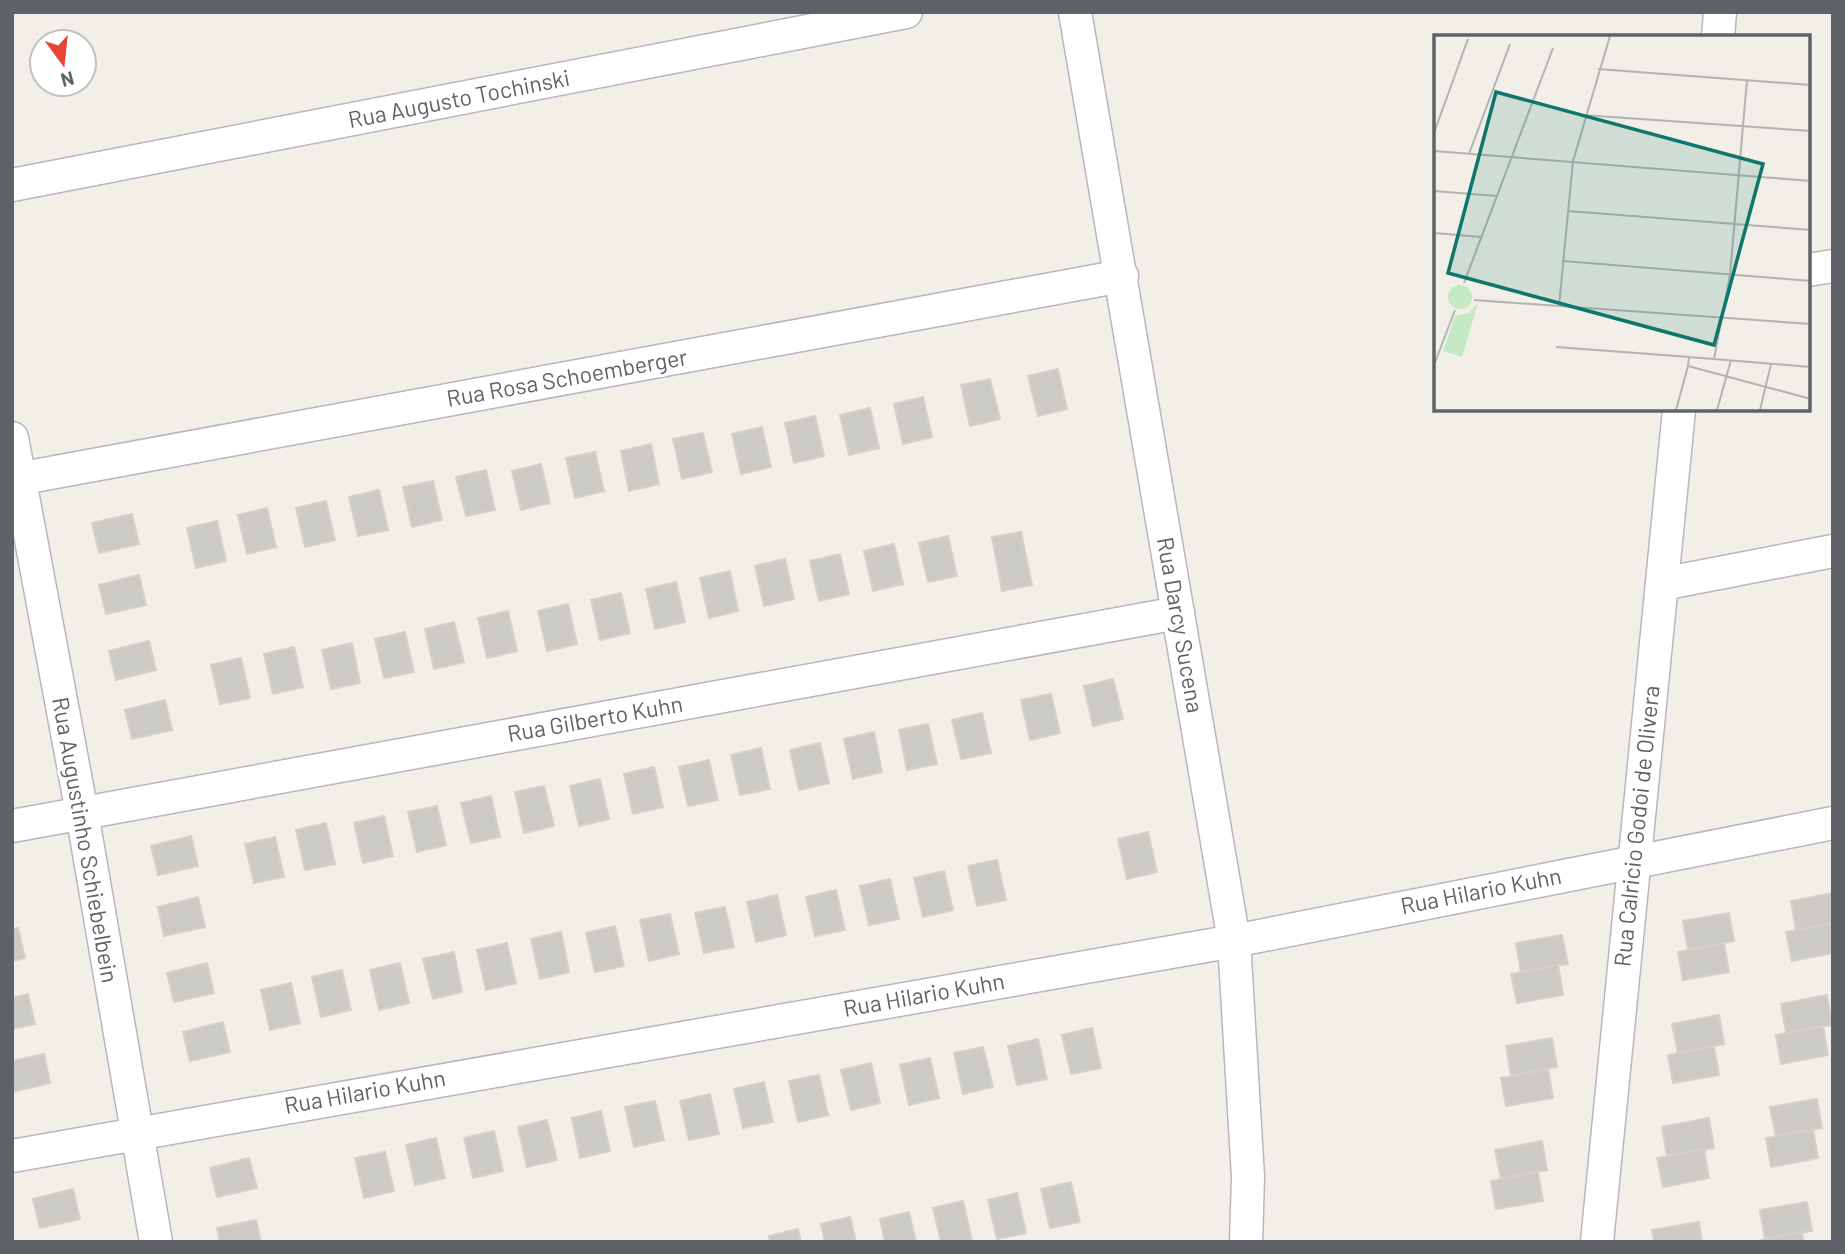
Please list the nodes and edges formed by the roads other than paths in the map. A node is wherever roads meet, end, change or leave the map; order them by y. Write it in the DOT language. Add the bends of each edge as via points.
graph roads {
  1 [pos="906,12"];
  2 [pos="1075,12"];
  3 [pos="1720,12"];
  4 [pos="1718,35"];
  5 [pos="12,186"];
  6 [pos="1833,266"];
  7 [pos="1810,270"];
  8 [pos="1122,276"];
  9 [pos="1679,411"];
  10 [pos="12,438"];
  11 [pos="15,479"];
  12 [pos="1833,551"];
  13 [pos="1662,584"];
  14 [pos="1178,613"];
  15 [pos="82,813"];
  16 [pos="1833,823"];
  17 [pos="12,826"];
  18 [pos="1634,860"];
  19 [pos="1234,941"];
  20 [pos="137,1132"];
  21 [pos="12,1156"];
  22 [pos="156,1242"];
  23 [pos="1246,1242"];
  24 [pos="1597,1242"];
  1 -- 5 [label="street, Rua Augusto Tochinski"];
  2 -- 8 [label="street, Rua Darcy Sucena"];
  3 -- 4 [label="street"];
  6 -- 7 [label="street"];
  8 -- 11 [label="street, Rua Rosa Schoemberger"];
  8 -- 14 [label="street, Rua Darcy Sucena"];
  9 -- 13 [label="street, Rua Calricio Godoi de Olivera"];
  10 -- 11 [label="street, Rua Augustinho Schiebelbein"];
  11 -- 15 [label="street, Rua Augustinho Schiebelbein"];
  12 -- 13 [label="street"];
  13 -- 18 [label="street, Rua Calricio Godoi de Olivera"];
  14 -- 15 [label="street, Rua Gilberto Kuhn"];
  14 -- 19 [label="street, Rua Darcy Sucena"];
  15 -- 17 [label="street, Rua Gilberto Kuhn"];
  15 -- 20 [label="street, Rua Augustinho Schiebelbein"];
  16 -- 18 [label="street, Rua Hilario Kuhn"];
  18 -- 19 [label="street, Rua Hilario Kuhn"];
  18 -- 24 [label="street, Rua Calricio Godoi de Olivera"];
  19 -- 20 [label="street, Rua Hilario Kuhn"];
  19 -- 23 [label="street, Rua Darcy Sucena" via="1248,1177"];
  20 -- 21 [label="street, Rua Hilario Kuhn"];
  20 -- 22 [label="street, Rua Augustinho Schiebelbein"];
}
